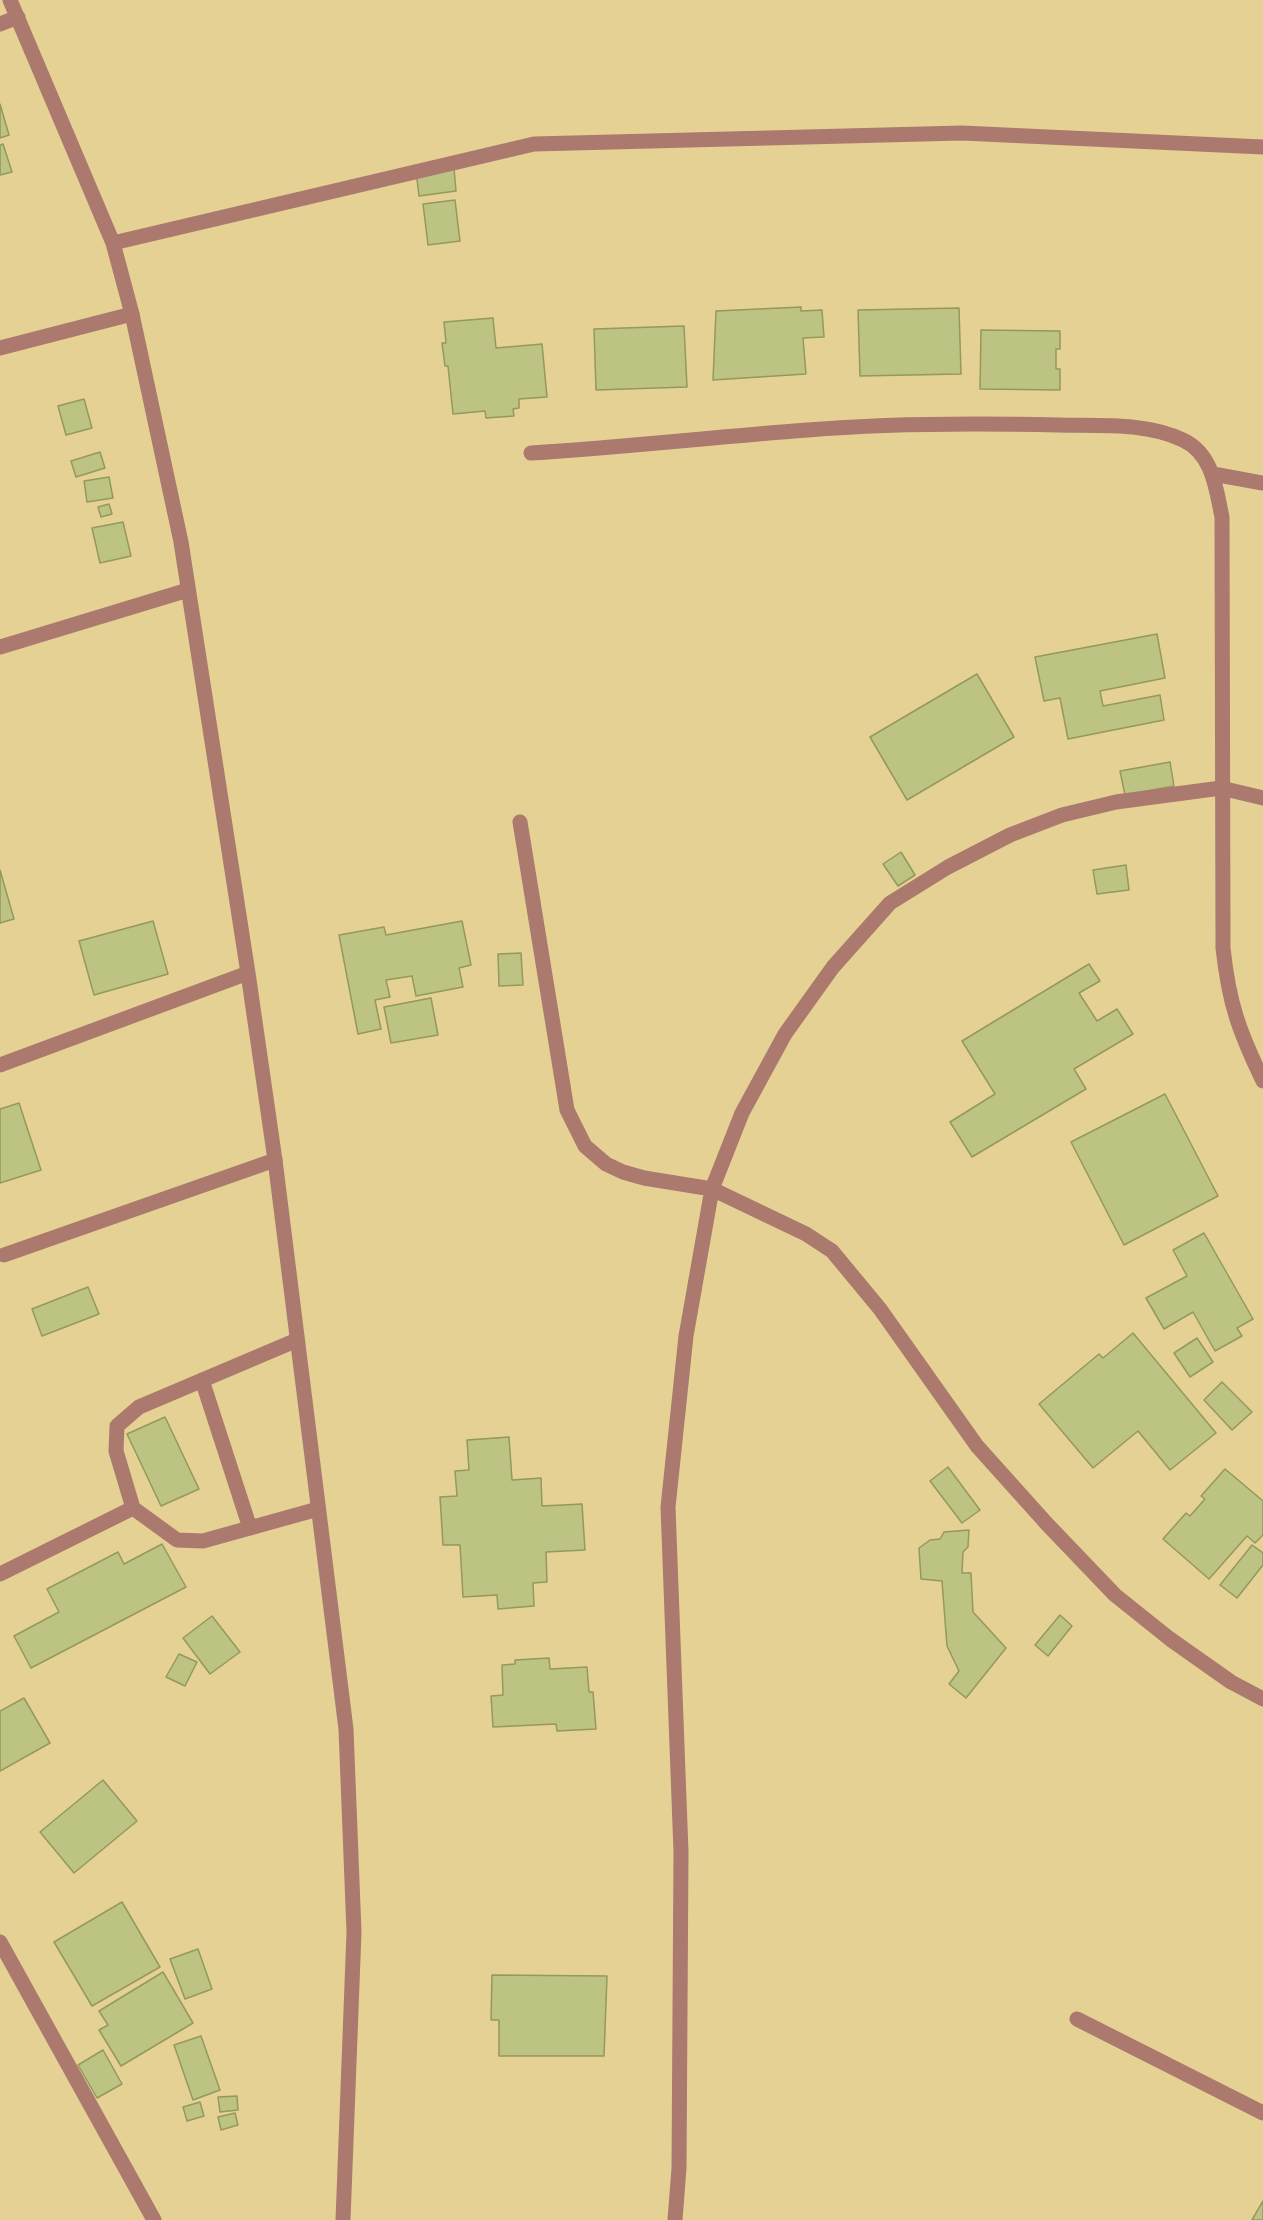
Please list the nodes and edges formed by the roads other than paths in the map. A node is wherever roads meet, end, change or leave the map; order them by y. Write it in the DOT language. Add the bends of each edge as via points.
graph roads {
  1 [pos="10,0"];
  2 [pos="18,17"];
  3 [pos="0,24"];
  4 [pos="1263,147"];
  5 [pos="113,243"];
  6 [pos="132,314"];
  7 [pos="0,348"];
  8 [pos="531,453"];
  9 [pos="1213,474"];
  10 [pos="1263,483"];
  11 [pos="188,590"];
  12 [pos="0,647"];
  13 [pos="1221,788"];
  14 [pos="1263,798"];
  15 [pos="520,822"];
  16 [pos="248,973"];
  17 [pos="0,1065"];
  18 [pos="1263,1081"];
  19 [pos="275,1160"];
  20 [pos="712,1189"];
  21 [pos="4,1255"];
  22 [pos="297,1340"];
  23 [pos="202,1380"];
  24 [pos="133,1508"];
  25 [pos="318,1509"];
  26 [pos="250,1528"];
  27 [pos="0,1574"];
  28 [pos="1263,1699"];
  29 [pos="0,1942"];
  30 [pos="1077,2019"];
  31 [pos="1263,2113"];
  32 [pos="154,2220"];
  33 [pos="343,2220"];
  34 [pos="675,2220"];
  1 -- 2 [label="street"];
  2 -- 3 [label="street"];
  2 -- 5 [label="street"];
  4 -- 5 [label="street" via="962,133 534,144"];
  5 -- 6 [label="street"];
  6 -- 7 [label="street"];
  6 -- 11 [label="street"];
  8 -- 9 [label="street" via="660,445 810,429 1066,425 1156,430 1185,440 1203,455"];
  9 -- 10 [label="street"];
  9 -- 13 [label="street" via="1222,517"];
  11 -- 12 [label="street"];
  11 -- 16 [label="street"];
  13 -- 14 [label="street"];
  13 -- 18 [label="street" via="1227,990 1238,1027"];
  13 -- 20 [label="street" via="1116,802 1062,815 1010,835 890,903 832,967 785,1034 742,1113"];
  15 -- 20 [label="street" via="567,1110 585,1146 623,1172"];
  16 -- 17 [label="street"];
  16 -- 19 [label="street"];
  19 -- 21 [label="street"];
  19 -- 22 [label="street"];
  20 -- 28 [label="street" via="806,1234 832,1251 874,1301 977,1446 1115,1595 1196,1658"];
  20 -- 34 [label="street" via="686,1336 668,1507 681,1852 679,2168"];
  22 -- 23 [label="street"];
  22 -- 25 [label="street"];
  23 -- 24 [label="street" via="139,1407 117,1426 116,1451"];
  23 -- 26 [label="street"];
  24 -- 26 [label="street" via="177,1540 203,1541"];
  24 -- 27 [label="street"];
  25 -- 26 [label="street"];
  25 -- 33 [label="street" via="346,1729 354,1932"];
  29 -- 32 [label="street"];
  30 -- 31 [label="street"];
}
